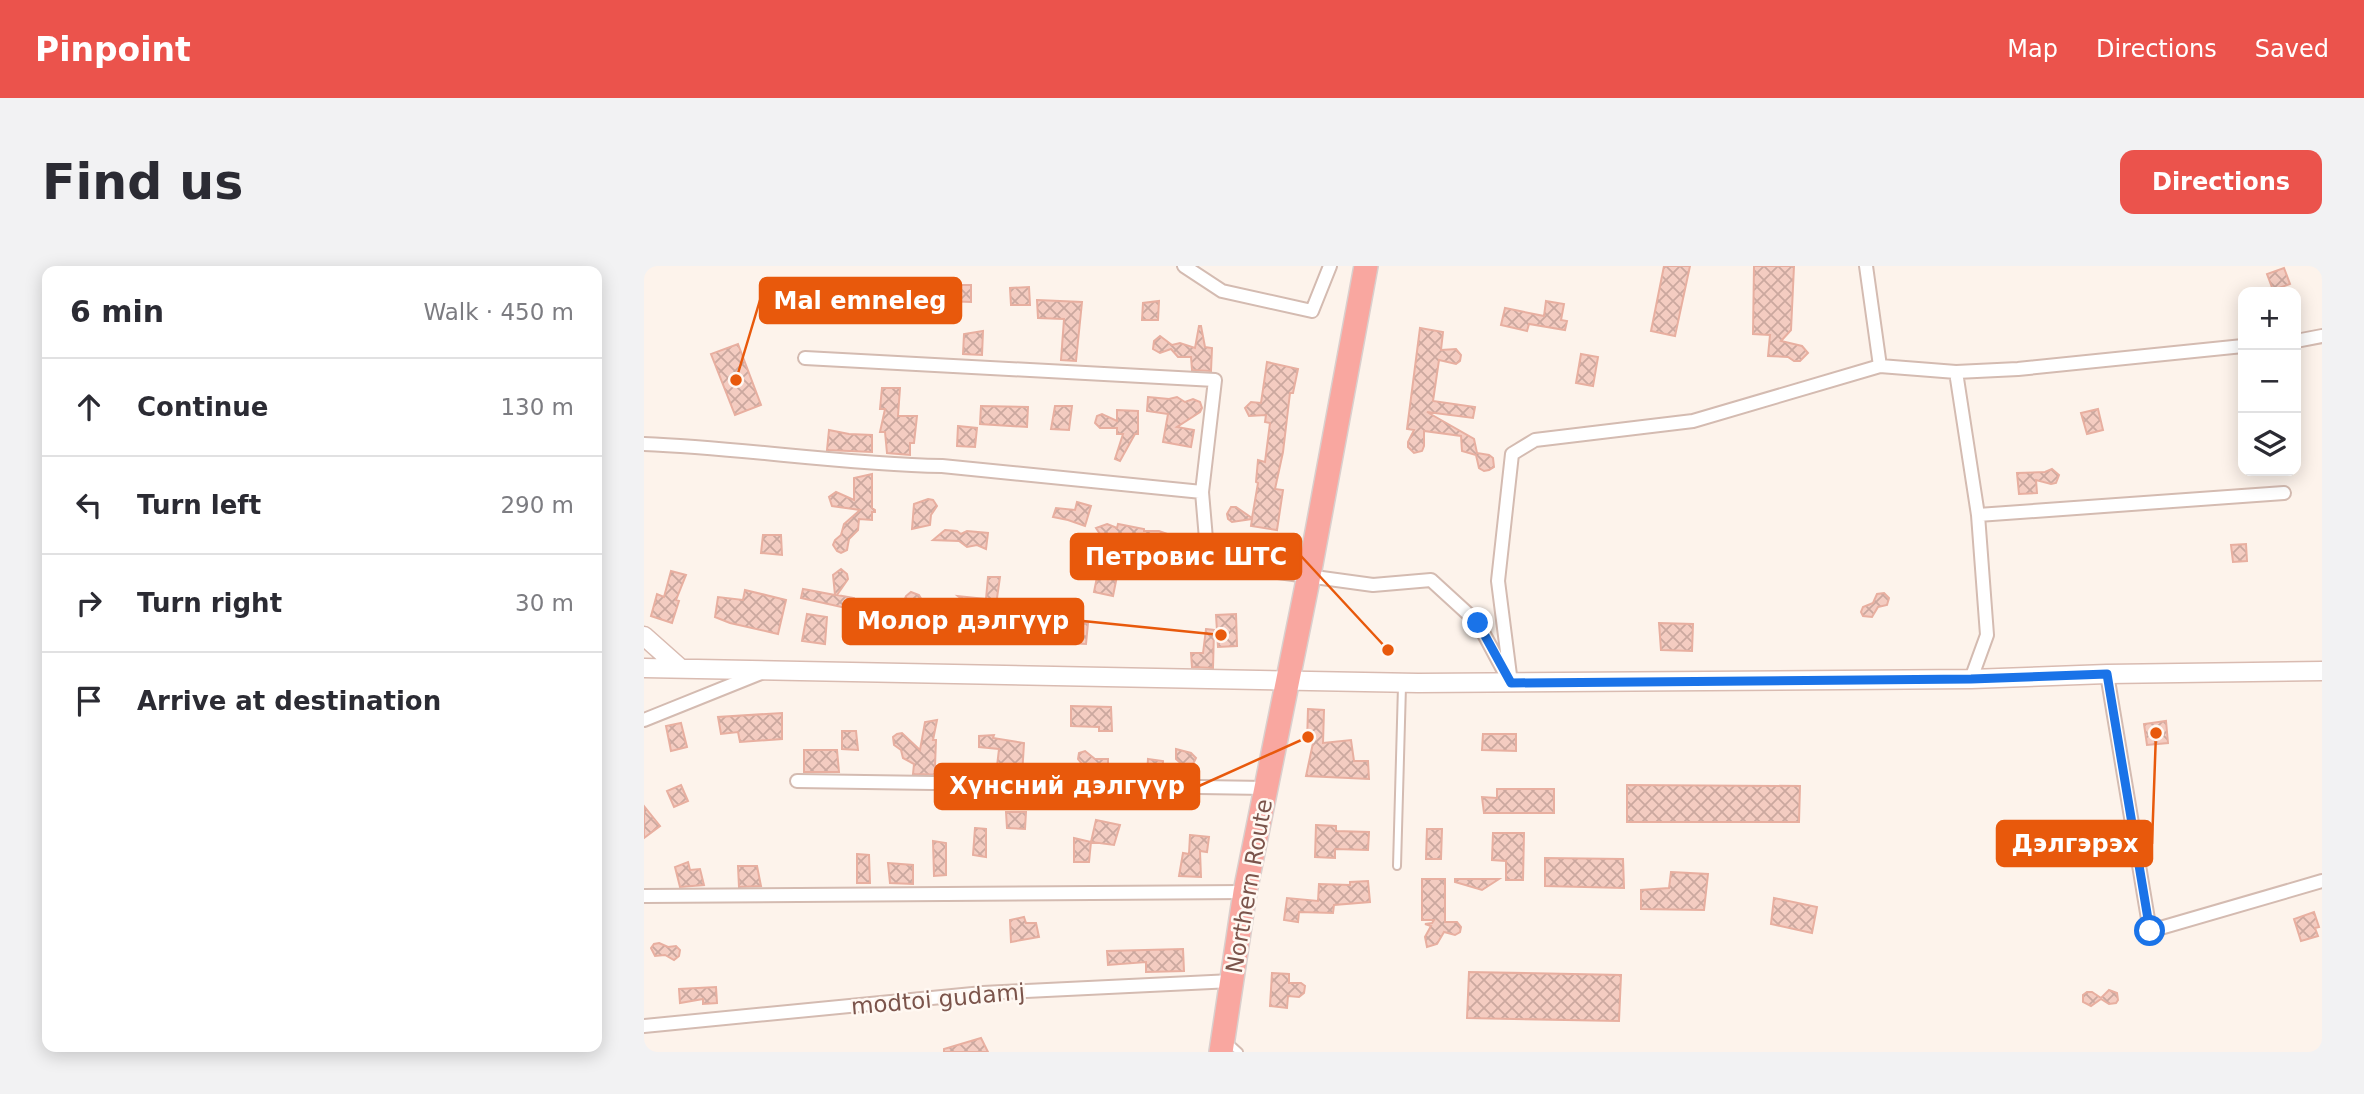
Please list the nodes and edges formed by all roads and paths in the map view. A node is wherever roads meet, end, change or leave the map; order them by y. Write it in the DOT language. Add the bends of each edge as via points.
graph roads {
  1 [pos="1184,266"];
  2 [pos="1330,266"];
  3 [pos="1366,266"];
  4 [pos="1866,266"];
  5 [pos="2322,336"];
  6 [pos="2301,340"];
  7 [pos="2238,347"];
  8 [pos="805,358"];
  9 [pos="1880,366"];
  10 [pos="1956,372"];
  11 [pos="644,444"];
  12 [pos="1202,492"];
  13 [pos="2284,493"];
  14 [pos="1978,515"];
  15 [pos="1309,575"];
  16 [pos="644,636"];
  17 [pos="644,668"];
  18 [pos="680,668"];
  19 [pos="768,670"];
  20 [pos="2322,671"];
  21 [pos="2107,674"];
  22 [pos="1971,679"];
  23 [pos="1286,680"];
  24 [pos="1402,683"];
  25 [pos="1511,683"];
  26 [pos="644,720"];
  27 [pos="797,781"];
  28 [pos="1266,788"];
  29 [pos="1397,866"];
  30 [pos="2322,881"];
  31 [pos="1245,892"];
  32 [pos="644,896"];
  33 [pos="1232,981"];
  34 [pos="644,1026"];
  35 [pos="1227,1047"];
  1 -- 2 [label="street" via="1222,292 1312,311"];
  3 -- 15 [label="highway, Northern Route"];
  4 -- 9 [label="street"];
  5 -- 6 [label="street"];
  7 -- 10 [label="street"];
  8 -- 12 [label="street" via="1215,380"];
  9 -- 10 [label="street"];
  9 -- 25 [label="street" via="1693,421 1535,440 1512,454 1498,581"];
  10 -- 14 [label="street"];
  11 -- 12 [label="street" via="942,466"];
  12 -- 15 [label="street" via="1206,539 1227,565"];
  13 -- 14 [label="street"];
  14 -- 22 [label="street" via="1987,635"];
  15 -- 23 [label="highway, Northern Route"];
  15 -- 25 [label="street" via="1373,585 1431,580 1478,623"];
  16 -- 18 [label="street"];
  17 -- 18 [label="street"];
  18 -- 19 [label="street"];
  19 -- 23 [label="street"];
  19 -- 26 [label="street"];
  20 -- 21 [label="street"];
  21 -- 22 [label="street"];
  21 -- 30 [label="street" via="2150,931"];
  22 -- 25 [label="street"];
  23 -- 24 [label="street"];
  23 -- 28 [label="highway, Northern Route"];
  24 -- 25 [label="street"];
  24 -- 29 [label="lane"];
  27 -- 28 [label="street"];
  28 -- 31 [label="highway, Northern Route"];
  31 -- 32 [label="street"];
  31 -- 33 [label="highway, Northern Route"];
  33 -- 34 [label="street, modtoi gudamj" via="983,993"];
  33 -- 35 [label="highway, Northern Route"];
}
